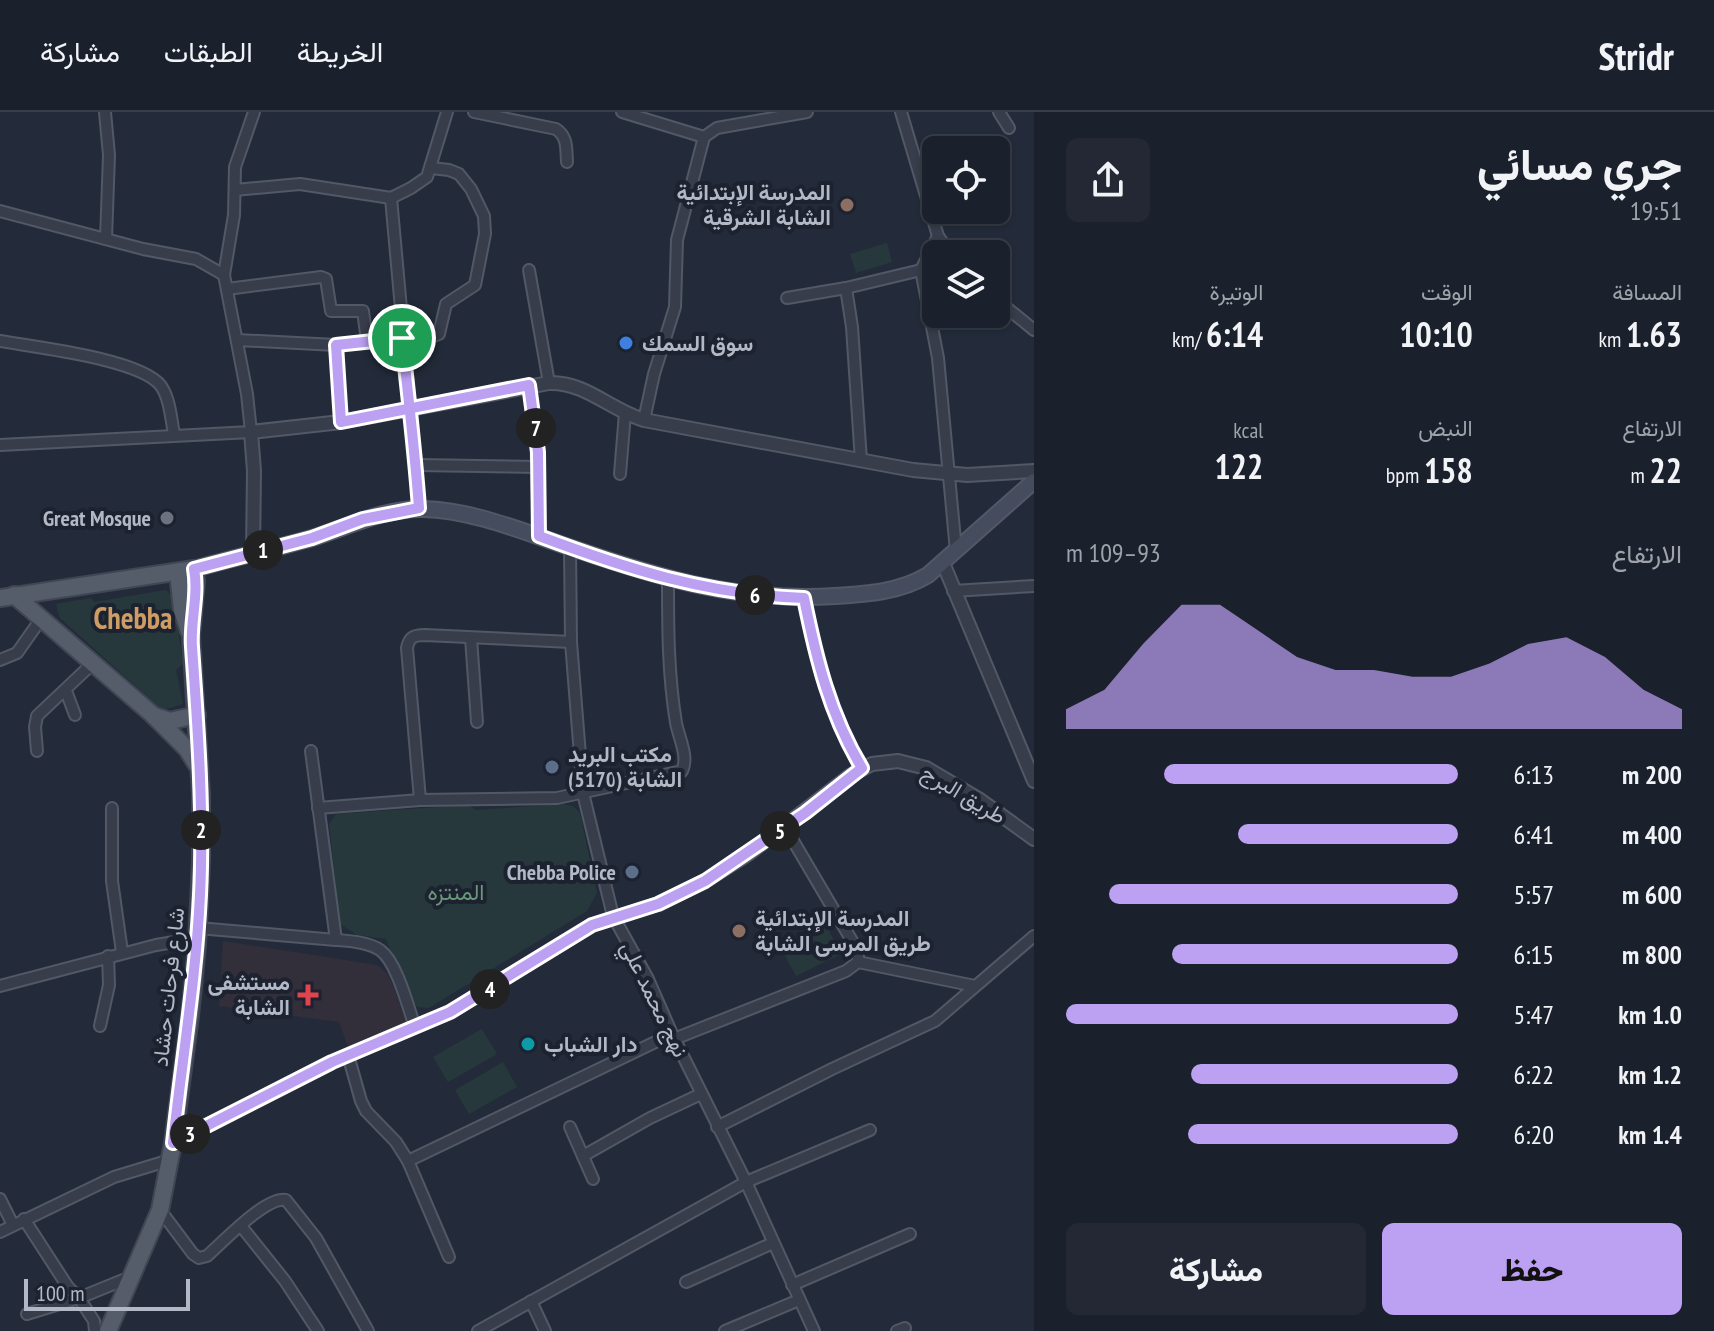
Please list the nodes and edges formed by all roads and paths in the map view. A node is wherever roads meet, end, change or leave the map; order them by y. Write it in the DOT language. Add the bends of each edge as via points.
graph roads {
  1 [pos="105,112"];
  2 [pos="254,112"];
  3 [pos="447,112"];
  4 [pos="474,112"];
  5 [pos="622,112"];
  6 [pos="807,112"];
  7 [pos="901,112"];
  8 [pos="999,112"];
  9 [pos="1009,128"];
  10 [pos="704,137"];
  11 [pos="567,162"];
  12 [pos="431,168"];
  13 [pos="235,190"];
  14 [pos="391,198"];
  15 [pos="0,211"];
  16 [pos="938,236"];
  17 [pos="106,239"];
  18 [pos="941,240"];
  19 [pos="529,270"];
  20 [pos="921,270"];
  21 [pos="224,275"];
  22 [pos="846,288"];
  23 [pos="227,289"];
  24 [pos="787,298"];
  25 [pos="1010,310"];
  26 [pos="1034,330"];
  27 [pos="402,338"];
  28 [pos="237,340"];
  29 [pos="0,341"];
  30 [pos="367,341"];
  31 [pos="336,345"];
  32 [pos="549,383"];
  33 [pos="529,385"];
  34 [pos="409,410"];
  35 [pos="625,413"];
  36 [pos="644,420"];
  37 [pos="341,422"];
  38 [pos="251,432"];
  39 [pos="174,434"];
  40 [pos="0,445"];
  41 [pos="861,461"];
  42 [pos="416,465"];
  43 [pos="538,467"];
  44 [pos="1034,471"];
  45 [pos="620,474"];
  46 [pos="949,474"];
  47 [pos="1034,481"];
  48 [pos="419,508"];
  49 [pos="539,536"];
  50 [pos="570,548"];
  51 [pos="956,551"];
  52 [pos="253,553"];
  53 [pos="943,563"];
  54 [pos="186,570"];
  55 [pos="668,580"];
  56 [pos="1034,586"];
  57 [pos="45,591"];
  58 [pos="953,591"];
  59 [pos="7,597"];
  60 [pos="804,598"];
  61 [pos="40,618"];
  62 [pos="471,638"];
  63 [pos="571,642"];
  64 [pos="0,660"];
  65 [pos="92,664"];
  66 [pos="66,691"];
  67 [pos="75,715"];
  68 [pos="153,715"];
  69 [pos="197,715"];
  70 [pos="477,722"];
  71 [pos="37,751"];
  72 [pos="311,751"];
  73 [pos="862,768"];
  74 [pos="199,771"];
  75 [pos="1034,781"];
  76 [pos="583,793"];
  77 [pos="420,800"];
  78 [pos="112,808"];
  79 [pos="318,808"];
  80 [pos="785,827"];
  81 [pos="1034,839"];
  82 [pos="613,916"];
  83 [pos="198,928"];
  84 [pos="1034,936"];
  85 [pos="336,940"];
  86 [pos="197,945"];
  87 [pos="122,952"];
  88 [pos="108,956"];
  89 [pos="858,962"];
  90 [pos="0,986"];
  91 [pos="975,986"];
  92 [pos="100,1026"];
  93 [pos="415,1027"];
  94 [pos="673,1036"];
  95 [pos="348,1055"];
  96 [pos="701,1094"];
  97 [pos="570,1127"];
  98 [pos="717,1127"];
  99 [pos="870,1130"];
  100 [pos="173,1143"];
  101 [pos="583,1156"];
  102 [pos="170,1160"];
  103 [pos="408,1161"];
  104 [pos="593,1179"];
  105 [pos="746,1182"];
  106 [pos="0,1199"];
  107 [pos="160,1210"];
  108 [pos="24,1219"];
  109 [pos="13,1225"];
  110 [pos="241,1226"];
  111 [pos="0,1232"];
  112 [pos="910,1234"];
  113 [pos="773,1243"];
  114 [pos="449,1257"];
  115 [pos="133,1276"];
  116 [pos="686,1282"];
  117 [pos="792,1285"];
  118 [pos="79,1298"];
  119 [pos="799,1300"];
  120 [pos="531,1301"];
  121 [pos="27,1314"];
  122 [pos="738,1329"];
  123 [pos="95,1331"];
  124 [pos="108,1331"];
  125 [pos="318,1331"];
  126 [pos="368,1331"];
  127 [pos="478,1331"];
  128 [pos="545,1331"];
  129 [pos="725,1331"];
  130 [pos="814,1331"];
  1 -- 17 [label="street"];
  2 -- 13 [label="street" via="235,167"];
  3 -- 12 [label="street"];
  4 -- 11 [label="street" via="556,129 566,142"];
  5 -- 10 [label="street"];
  6 -- 10 [label="street" via="717,128"];
  7 -- 16 [label="street"];
  8 -- 9 [label="street"];
  10 -- 36 [label="street" via="677,240 675,307"];
  12 -- 14 [label="street" via="420,183"];
  12 -- 27 [label="street" via="459,174 481,206 485,234 475,285 448,300 439,334"];
  13 -- 14 [label="street" via="300,184"];
  13 -- 21 [label="street"];
  14 -- 27 [label="street"];
  15 -- 17 [label="street"];
  16 -- 18 [label="street"];
  16 -- 20 [label="street"];
  17 -- 21 [label="street" via="196,259"];
  19 -- 32 [label="street"];
  20 -- 22 [label="street"];
  20 -- 46 [label="street" via="938,358"];
  21 -- 23 [label="street"];
  22 -- 24 [label="street"];
  22 -- 41 [label="street"];
  23 -- 28 [label="street"];
  23 -- 30 [label="street" via="321,277 326,279 331,311 363,311"];
  25 -- 26 [label="street"];
  27 -- 30 [label="street"];
  27 -- 34 [label="street"];
  28 -- 31 [label="street"];
  28 -- 38 [label="street"];
  29 -- 39 [label="street" via="75,354 146,375 162,387"];
  30 -- 31 [label="street"];
  31 -- 37 [label="street"];
  32 -- 33 [label="street"];
  32 -- 35 [label="street" via="580,387"];
  33 -- 34 [label="street"];
  33 -- 43 [label="street"];
  34 -- 37 [label="street"];
  34 -- 42 [label="street"];
  35 -- 36 [label="street"];
  35 -- 45 [label="street"];
  36 -- 41 [label="street"];
  37 -- 38 [label="street"];
  38 -- 39 [label="street"];
  38 -- 52 [label="street"];
  39 -- 40 [label="street"];
  41 -- 46 [label="street"];
  42 -- 43 [label="street"];
  42 -- 48 [label="street"];
  43 -- 49 [label="street"];
  44 -- 46 [label="street"];
  46 -- 51 [label="street"];
  47 -- 51 [label="main road"];
  48 -- 49 [label="main road" via="472,516"];
  48 -- 52 [label="main road" via="363,519"];
  49 -- 50 [label="main road"];
  50 -- 55 [label="main road"];
  50 -- 63 [label="street, نهج محمد علي"];
  51 -- 53 [label="main road"];
  52 -- 54 [label="main road"];
  53 -- 58 [label="street"];
  53 -- 60 [label="main road" via="898,589"];
  54 -- 57 [label="main road"];
  54 -- 69 [label="main road, شارع فرحات حشاد" via="182,610 191,636"];
  55 -- 60 [label="main road" via="740,594"];
  55 -- 76 [label="street" via="667,657 685,767 678,773"];
  56 -- 58 [label="street"];
  57 -- 59 [label="main road"];
  57 -- 61 [label="main road" via="33,602"];
  58 -- 75 [label="street"];
  59 -- 61 [label="main road"];
  60 -- 73 [label="street" via="826,691"];
  61 -- 64 [label="street" via="17,653"];
  61 -- 65 [label="main road"];
  62 -- 63 [label="street"];
  62 -- 70 [label="street"];
  62 -- 77 [label="street" via="418,635 408,641"];
  63 -- 76 [label="street, نهج محمد علي"];
  65 -- 66 [label="street"];
  65 -- 68 [label="main road"];
  66 -- 67 [label="street"];
  66 -- 71 [label="street" via="35,721"];
  68 -- 69 [label="main road" via="170,721"];
  68 -- 74 [label="main road" via="187,749"];
  69 -- 74 [label="main road, شارع فرحات حشاد"];
  72 -- 79 [label="street"];
  73 -- 80 [label="street, طريق البرج"];
  73 -- 81 [label="street, طريق البرج" via="884,761 926,768"];
  74 -- 83 [label="main road, شارع فرحات حشاد"];
  76 -- 77 [label="street" via="535,800"];
  76 -- 82 [label="street, نهج محمد علي"];
  77 -- 79 [label="street"];
  78 -- 87 [label="street" via="112,881"];
  79 -- 85 [label="street"];
  80 -- 82 [label="street, طريق البرج" via="722,872 658,904"];
  80 -- 89 [label="street" via="854,942"];
  82 -- 93 [label="street, طريق البرج"];
  82 -- 94 [label="street, نهج محمد علي"];
  83 -- 85 [label="street"];
  83 -- 86 [label="main road, شارع فرحات حشاد"];
  84 -- 91 [label="street"];
  85 -- 93 [label="street" via="371,946 387,957"];
  86 -- 87 [label="street" via="174,942"];
  86 -- 100 [label="main road, شارع فرحات حشاد"];
  87 -- 88 [label="street"];
  88 -- 90 [label="street"];
  88 -- 92 [label="street" via="109,985"];
  89 -- 91 [label="street"];
  89 -- 94 [label="street"];
  91 -- 98 [label="street" via="935,1021"];
  93 -- 95 [label="street, طريق البرج"];
  94 -- 96 [label="street, نهج محمد علي"];
  94 -- 103 [label="street"];
  95 -- 100 [label="street, طريق البرج"];
  95 -- 103 [label="street" via="366,1111"];
  96 -- 98 [label="street, نهج محمد علي"];
  96 -- 101 [label="street"];
  97 -- 101 [label="street"];
  98 -- 105 [label="street, نهج محمد علي"];
  99 -- 105 [label="street"];
  100 -- 102 [label="main road, شارع فرحات حشاد"];
  101 -- 104 [label="street"];
  102 -- 107 [label="main road, شارع فرحات حشاد"];
  102 -- 108 [label="street" via="114,1177"];
  103 -- 114 [label="street"];
  105 -- 113 [label="street, نهج محمد علي"];
  105 -- 120 [label="street"];
  106 -- 109 [label="street"];
  107 -- 110 [label="street" via="199,1258"];
  107 -- 115 [label="main road, شارع فرحات حشاد"];
  108 -- 109 [label="street"];
  108 -- 118 [label="street"];
  109 -- 111 [label="street"];
  110 -- 125 [label="street"];
  110 -- 126 [label="street" via="275,1200 289,1202 316,1238"];
  112 -- 117 [label="street"];
  113 -- 116 [label="street"];
  113 -- 117 [label="street, نهج محمد علي"];
  115 -- 118 [label="street"];
  115 -- 124 [label="main road, شارع فرحات حشاد"];
  117 -- 119 [label="street, نهج محمد علي"];
  118 -- 121 [label="street"];
  118 -- 123 [label="street"];
  119 -- 122 [label="street"];
  119 -- 130 [label="street, نهج محمد علي"];
  120 -- 127 [label="street"];
  120 -- 128 [label="street"];
  122 -- 129 [label="street"];
}
